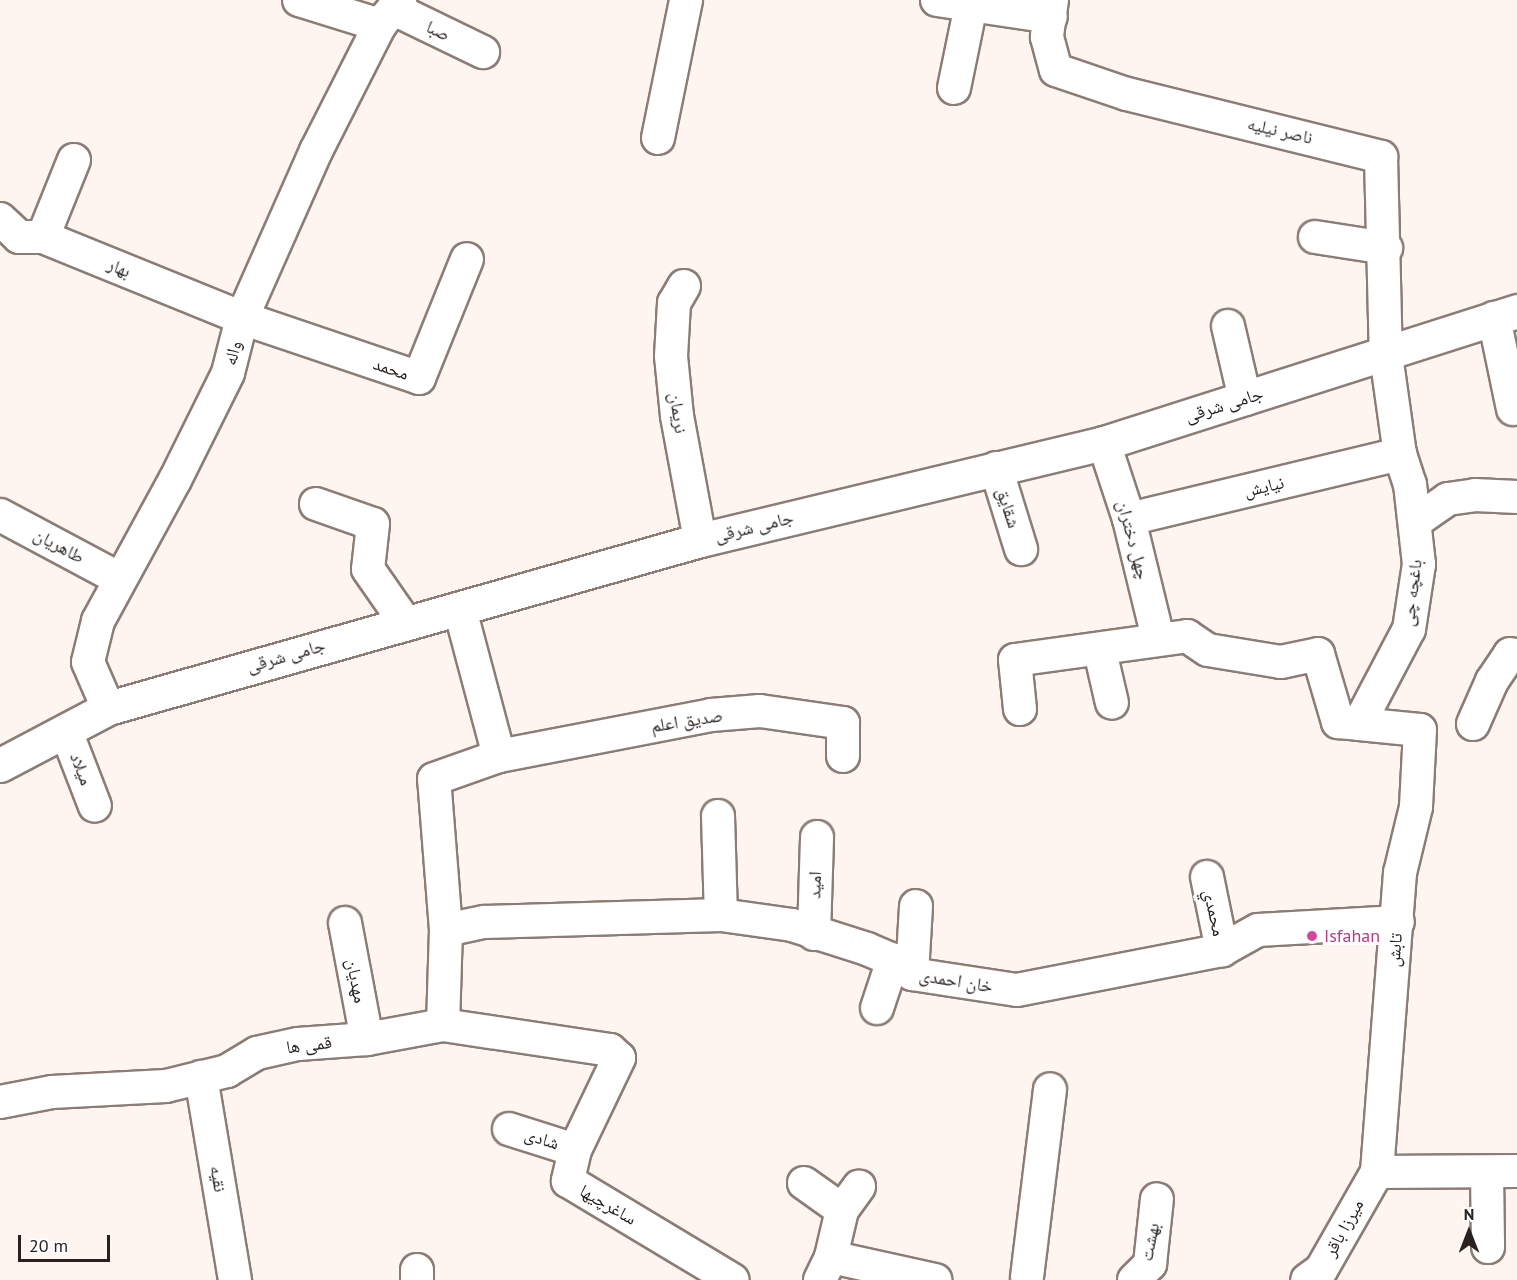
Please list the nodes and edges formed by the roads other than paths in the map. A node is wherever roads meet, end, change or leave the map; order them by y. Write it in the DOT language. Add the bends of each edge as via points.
graph roads {
  1 [pos="300,0"];
  2 [pos="686,0"];
  3 [pos="937,0"];
  4 [pos="970,5"];
  5 [pos="1051,8"];
  6 [pos="391,11"];
  7 [pos="483,52"];
  8 [pos="954,88"];
  9 [pos="658,138"];
  10 [pos="74,160"];
  11 [pos="0,219"];
  12 [pos="43,237"];
  13 [pos="1315,237"];
  14 [pos="1386,248"];
  15 [pos="467,259"];
  16 [pos="670,298"];
  17 [pos="1506,315"];
  18 [pos="242,318"];
  19 [pos="1228,326"];
  20 [pos="1386,355"];
  21 [pos="1245,399"];
  22 [pos="1513,409"];
  23 [pos="1104,443"];
  24 [pos="1400,454"];
  25 [pos="996,468"];
  26 [pos="1517,497"];
  27 [pos="316,504"];
  28 [pos="0,515"];
  29 [pos="1129,519"];
  30 [pos="1415,522"];
  31 [pos="700,540"];
  32 [pos="1021,549"];
  33 [pos="118,578"];
  34 [pos="460,609"];
  35 [pos="405,622"];
  36 [pos="1158,638"];
  37 [pos="1100,651"];
  38 [pos="1517,655"];
  39 [pos="1112,703"];
  40 [pos="108,708"];
  41 [pos="1020,709"];
  42 [pos="1359,724"];
  43 [pos="1473,724"];
  44 [pos="66,731"];
  45 [pos="499,756"];
  46 [pos="843,756"];
  47 [pos="0,765"];
  48 [pos="95,806"];
  49 [pos="718,816"];
  50 [pos="817,837"];
  51 [pos="1207,877"];
  52 [pos="916,906"];
  53 [pos="721,915"];
  54 [pos="1398,922"];
  55 [pos="345,923"];
  56 [pos="446,930"];
  57 [pos="814,934"];
  58 [pos="1222,950"];
  59 [pos="902,967"];
  60 [pos="877,1008"];
  61 [pos="443,1025"];
  62 [pos="367,1039"];
  63 [pos="619,1058"];
  64 [pos="201,1077"];
  65 [pos="1050,1089"];
  66 [pos="0,1102"];
  67 [pos="509,1129"];
  68 [pos="575,1150"];
  69 [pos="1377,1172"];
  70 [pos="1502,1172"];
  71 [pos="804,1183"];
  72 [pos="1157,1199"];
  73 [pos="1488,1247"];
  74 [pos="826,1268"];
  75 [pos="1030,1279"];
  76 [pos="235,1280"];
  77 [pos="733,1280"];
  78 [pos="936,1280"];
  79 [pos="1134,1280"];
  80 [pos="1307,1280"];
  1 -- 6 [label="street, صبا"];
  2 -- 9 [label="street"];
  3 -- 4 [label="street"];
  4 -- 5 [label="street"];
  4 -- 8 [label="street"];
  5 -- 14 [label="street, ناصر نیلیه" via="1047,37 1056,70 1127,94 1381,157"];
  6 -- 7 [label="street, صبا"];
  6 -- 18 [label="street, واله" via="316,151"];
  10 -- 12 [label="street"];
  11 -- 12 [label="street, بهار" via="20,237"];
  12 -- 18 [label="street, بهار"];
  13 -- 14 [label="street"];
  14 -- 20 [label="street, ناصر نیلیه"];
  15 -- 18 [label="street, محمد" via="419,378"];
  16 -- 31 [label="street, نریمان" via="677,416"];
  17 -- 20 [label="street, جامی شرقی"];
  17 -- 22 [label="street"];
  18 -- 33 [label="street, واله" via="228,373 175,480"];
  19 -- 21 [label="street"];
  20 -- 21 [label="street, جامی شرقی"];
  20 -- 24 [label="street, باغچه چی"];
  21 -- 23 [label="street, جامی شرقی"];
  23 -- 25 [label="street, جامی شرقی"];
  23 -- 29 [label="street, چهل دختران"];
  24 -- 29 [label="street, نیایش"];
  24 -- 30 [label="street, باغچه چی" via="1410,484"];
  25 -- 31 [label="street, جامی شرقی"];
  25 -- 32 [label="street, شقایق"];
  26 -- 30 [label="street" via="1475,495 1448,499"];
  27 -- 35 [label="street" via="373,524 368,569"];
  28 -- 33 [label="street, طاهریان"];
  29 -- 36 [label="street, چهل دختران"];
  30 -- 42 [label="street, باغچه چی" via="1419,564 1409,629"];
  31 -- 34 [label="street, جامی شرقی"];
  33 -- 40 [label="street, واله" via="98,621 88,662"];
  34 -- 35 [label="street, جامی شرقی"];
  34 -- 45 [label="street"];
  35 -- 40 [label="street, جامی شرقی"];
  36 -- 37 [label="street"];
  36 -- 42 [label="street" via="1187,636 1208,650 1281,662 1318,654 1338,722"];
  37 -- 39 [label="street"];
  37 -- 41 [label="street" via="1015,660"];
  38 -- 43 [label="street" via="1510,654 1492,681"];
  40 -- 44 [label="street, جامی شرقی"];
  42 -- 54 [label="street, تابش" via="1420,730 1416,807 1400,873"];
  44 -- 47 [label="street, جامی شرقی"];
  44 -- 48 [label="street, میلاد"];
  45 -- 46 [label="street, صدیق اعلم" via="711,715 760,711 843,723"];
  45 -- 56 [label="street, صدیق اعلم" via="435,779"];
  49 -- 53 [label="street"];
  50 -- 57 [label="street, امید"];
  51 -- 58 [label="street, محمدي"];
  52 -- 59 [label="street"];
  53 -- 56 [label="street, خان احمدی" via="485,922"];
  53 -- 57 [label="street, خان احمدی" via="792,925"];
  54 -- 58 [label="street, خان احمدی" via="1258,930"];
  54 -- 69 [label="street, تابش"];
  55 -- 62 [label="street, مهدیان"];
  56 -- 61 [label="street, صدیق اعلم"];
  57 -- 59 [label="street, خان احمدی"];
  58 -- 59 [label="street, خان احمدی" via="1017,990"];
  59 -- 60 [label="street"];
  61 -- 62 [label="street, قمی ها"];
  61 -- 63 [label="street, قمی ها" via="610,1050"];
  62 -- 64 [label="street, قمی ها" via="298,1044 257,1053 226,1071"];
  63 -- 68 [label="street, ساغرچیها"];
  64 -- 66 [label="street, قمی ها" via="166,1086 52,1092"];
  64 -- 76 [label="street, نقیه"];
  65 -- 75 [label="street"];
  67 -- 68 [label="street, شادی"];
  68 -- 77 [label="street, ساغرچیها" via="568,1181"];
  69 -- 70 [label="street"];
  69 -- 80 [label="street, میرزا باقر" via="1321,1270"];
  70 -- 73 [label="street"];
  71 -- 74 [label="street" via="851,1198"];
  72 -- 79 [label="street, بهشت" via="1150,1264"];
  74 -- 78 [label="street"];
}
